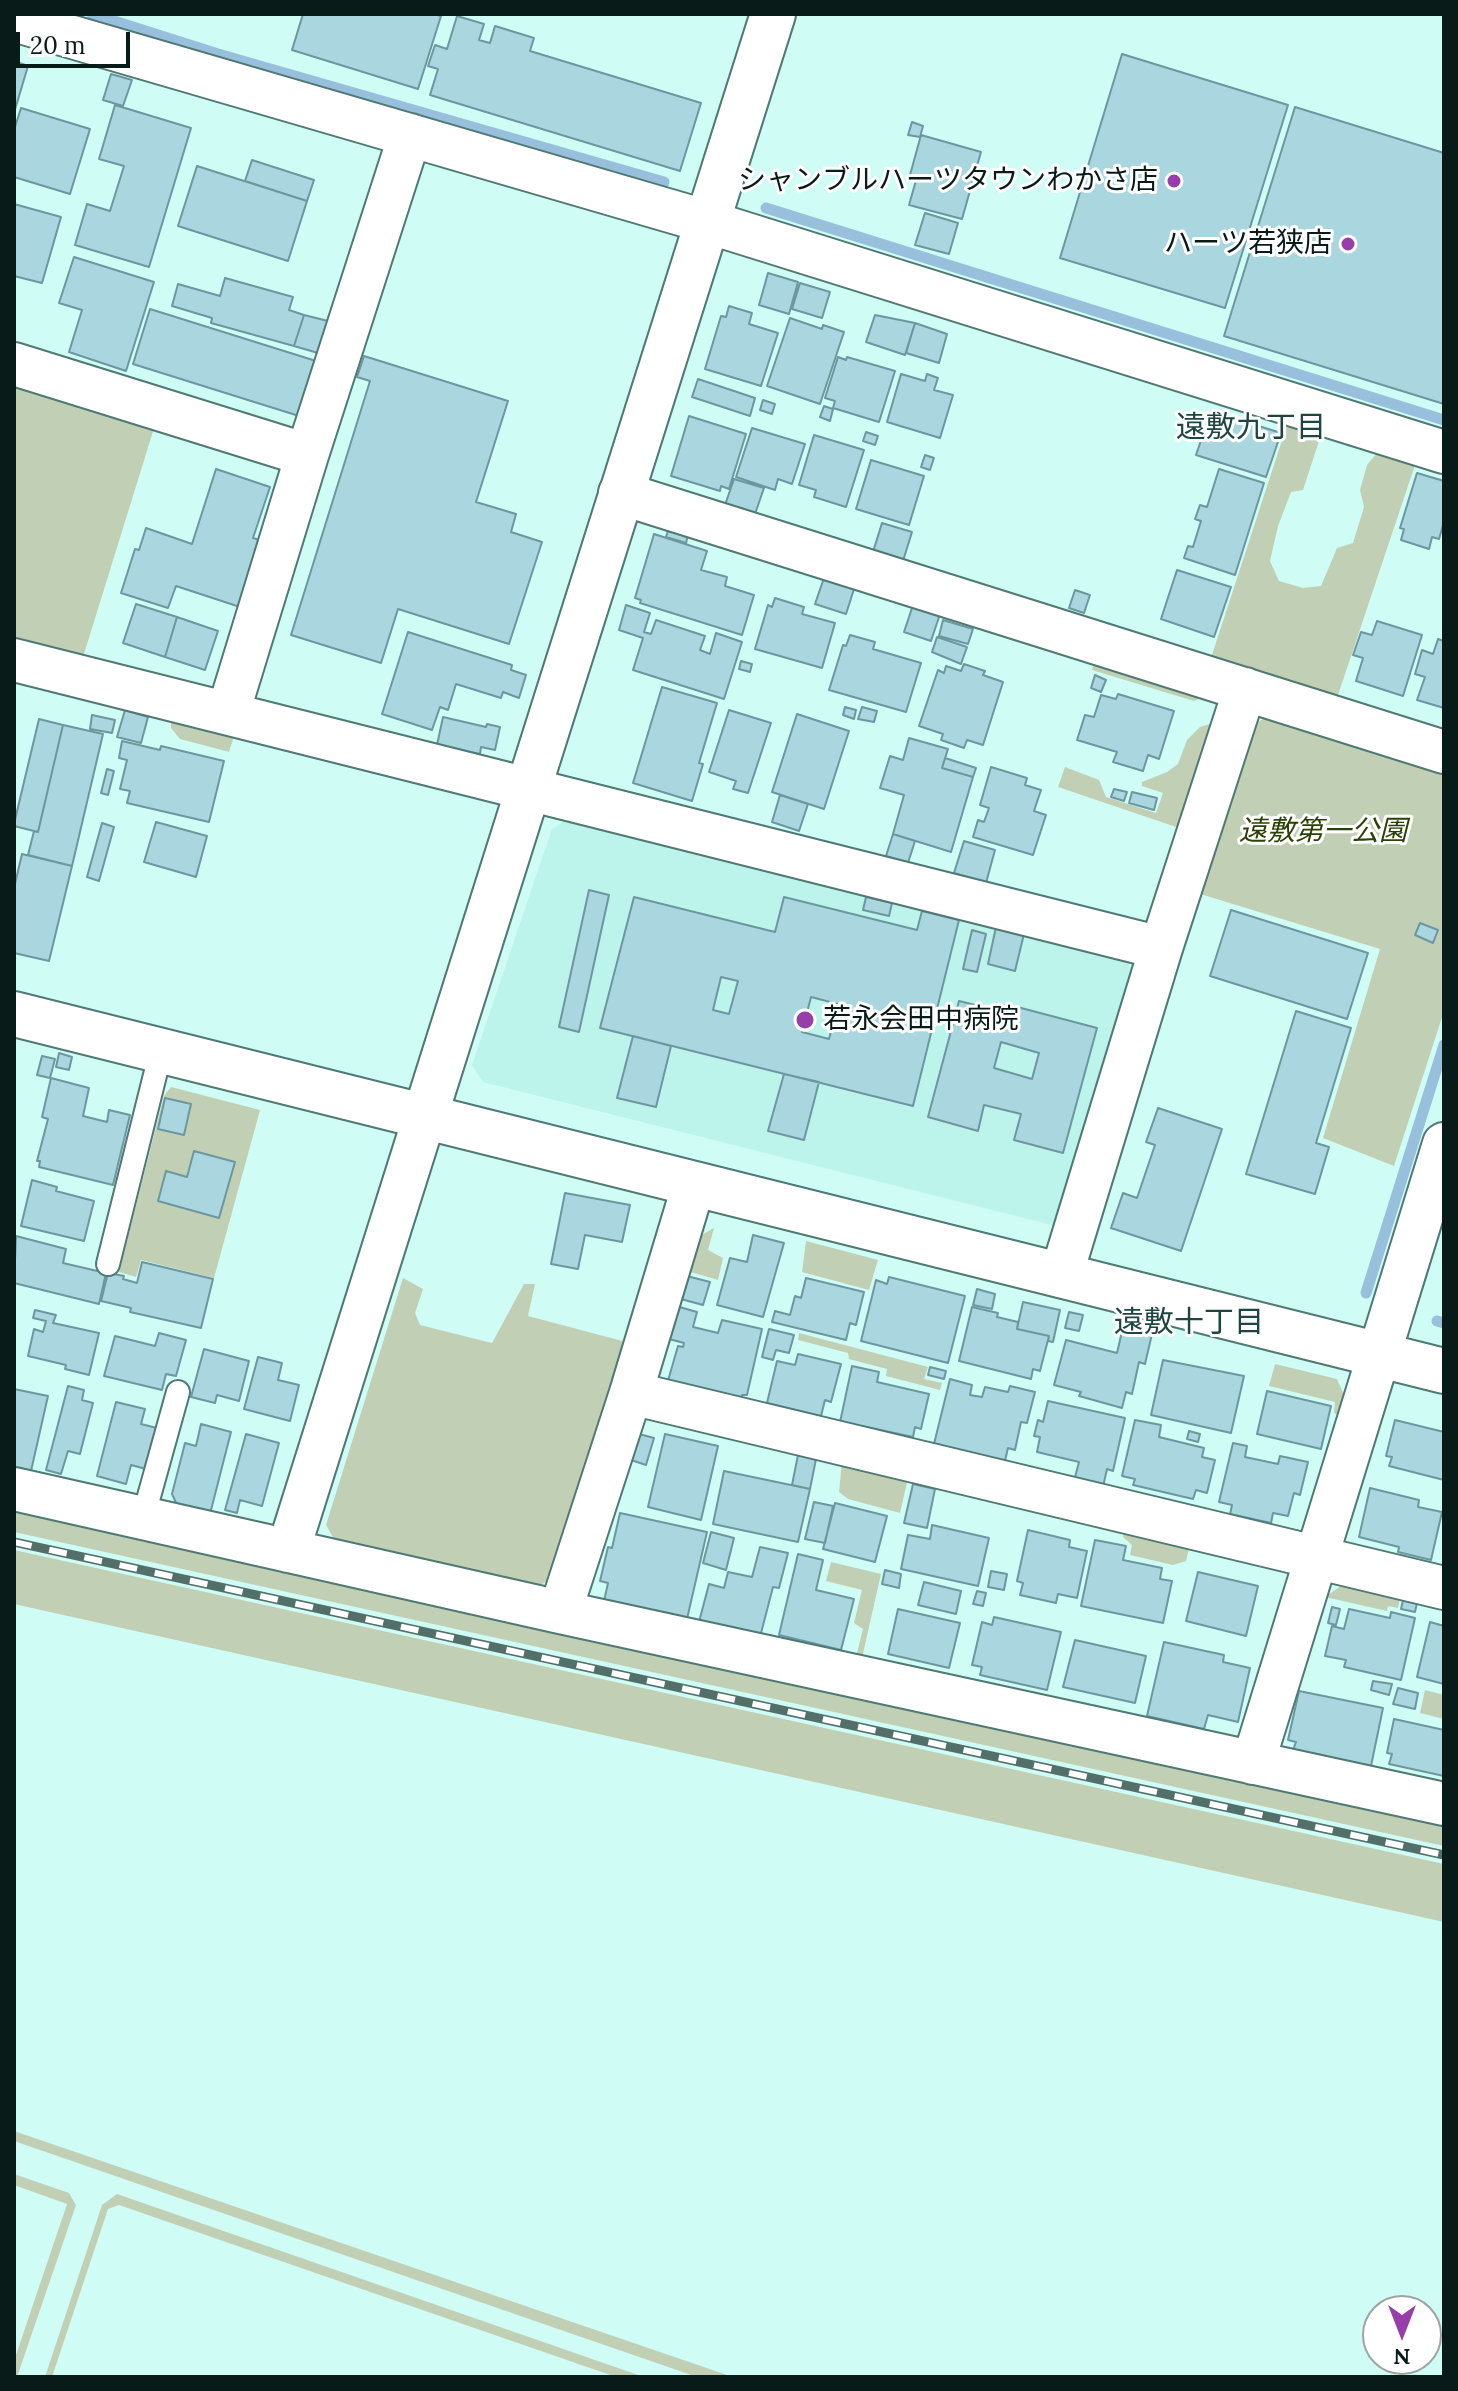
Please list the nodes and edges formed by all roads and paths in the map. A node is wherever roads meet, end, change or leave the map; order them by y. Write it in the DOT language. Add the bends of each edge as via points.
graph roads {
  1 [pos="773,14"];
  2 [pos="14,20"];
  3 [pos="410,135"];
  4 [pos="708,222"];
  5 [pos="14,364"];
  6 [pos="1444,452"];
  7 [pos="307,455"];
  8 [pos="620,493"];
  9 [pos="14,660"];
  10 [pos="1245,689"];
  11 [pos="228,713"];
  12 [pos="1444,752"];
  13 [pos="528,788"];
  14 [pos="1161,948"];
  15 [pos="14,1014"];
  16 [pos="161,1051"];
  17 [pos="425,1116"];
  18 [pos="1444,1144"];
  19 [pos="694,1184"];
  20 [pos="108,1264"];
  21 [pos="1061,1276"];
  22 [pos="1379,1355"];
  23 [pos="1444,1371"];
  24 [pos="178,1392"];
  25 [pos="631,1393"];
  26 [pos="14,1489"];
  27 [pos="143,1518"];
  28 [pos="288,1551"];
  29 [pos="1316,1558"];
  30 [pos="1444,1588"];
  31 [pos="560,1612"];
  32 [pos="1253,1763"];
  33 [pos="1444,1804"];
  1 -- 4 [label="street"];
  2 -- 3 [label="street"];
  3 -- 4 [label="street"];
  3 -- 7 [label="street"];
  4 -- 6 [label="street"];
  4 -- 8 [label="street"];
  5 -- 7 [label="street"];
  7 -- 11 [label="street"];
  8 -- 10 [label="street"];
  8 -- 13 [label="street"];
  9 -- 11 [label="street"];
  10 -- 12 [label="street"];
  10 -- 14 [label="street"];
  11 -- 13 [label="street"];
  13 -- 14 [label="street"];
  13 -- 17 [label="street"];
  14 -- 21 [label="street"];
  15 -- 16 [label="street"];
  16 -- 17 [label="street"];
  16 -- 20 [label="lane"];
  17 -- 19 [label="street"];
  17 -- 28 [label="street"];
  18 -- 22 [label="street"];
  19 -- 21 [label="street"];
  19 -- 25 [label="street"];
  21 -- 22 [label="street"];
  22 -- 23 [label="street"];
  22 -- 29 [label="street"];
  24 -- 27 [label="lane"];
  25 -- 29 [label="street"];
  25 -- 31 [label="street"];
  26 -- 27 [label="street"];
  27 -- 28 [label="street"];
  28 -- 31 [label="street"];
  29 -- 30 [label="street"];
  29 -- 32 [label="street"];
  31 -- 32 [label="street"];
  32 -- 33 [label="street"];
}
